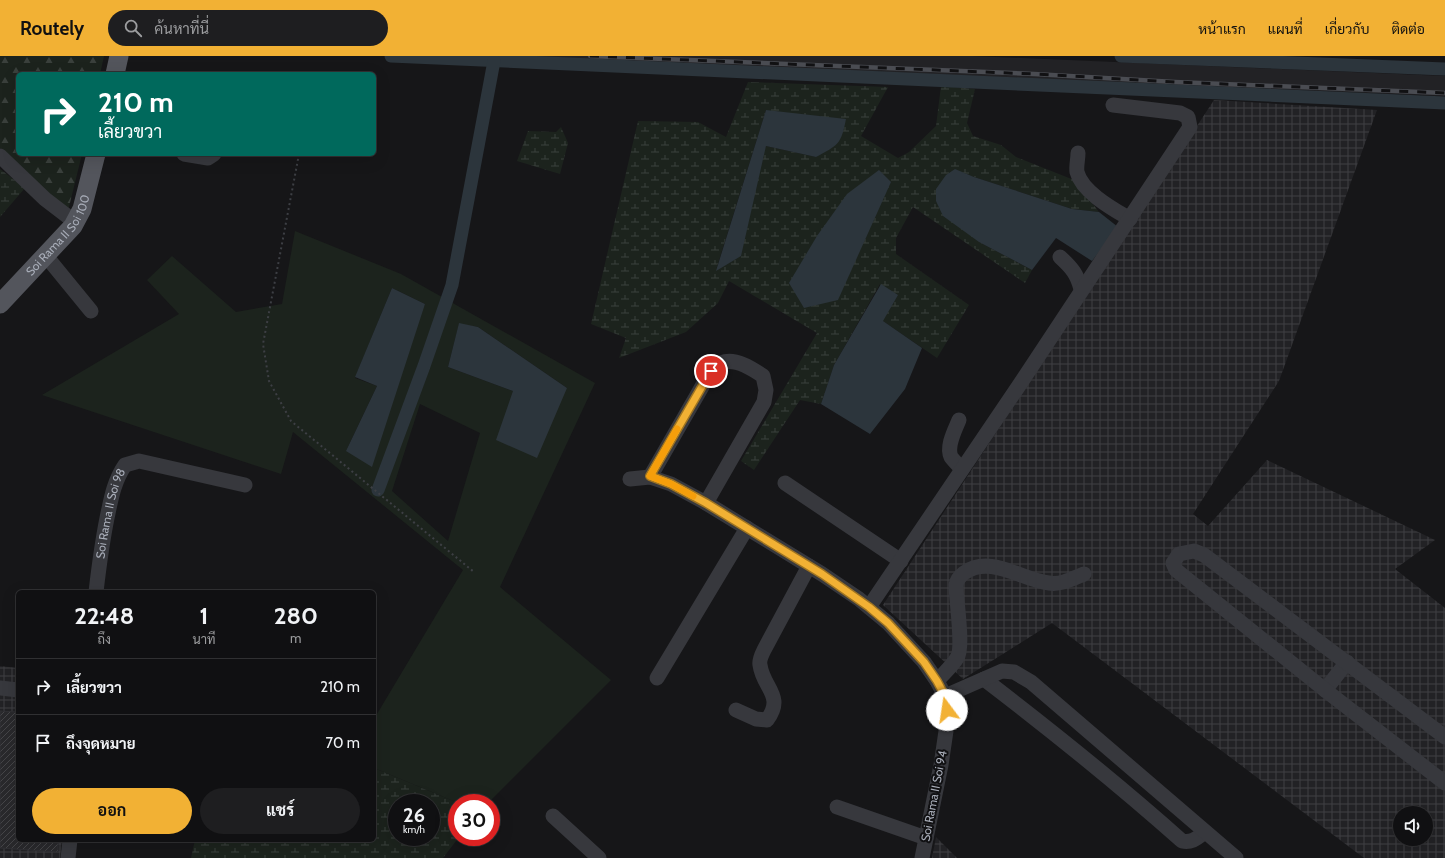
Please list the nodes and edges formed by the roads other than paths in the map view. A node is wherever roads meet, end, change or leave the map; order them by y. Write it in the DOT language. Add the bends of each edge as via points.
graph roads {
  1 [pos="119,56"];
  2 [pos="115,72"];
  3 [pos="1113,105"];
  4 [pos="1078,154"];
  5 [pos="0,156"];
  6 [pos="95,156"];
  7 [pos="196,156"];
  8 [pos="211,156"];
  9 [pos="1130,219"];
  10 [pos="75,222"];
  11 [pos="46,256"];
  12 [pos="1060,257"];
  13 [pos="1082,289"];
  14 [pos="0,304"];
  15 [pos="91,311"];
  16 [pos="959,420"];
  17 [pos="962,469"];
  18 [pos="650,476"];
  19 [pos="630,479"];
  20 [pos="245,484"];
  21 [pos="785,484"];
  22 [pos="706,503"];
  23 [pos="747,528"];
  24 [pos="901,561"];
  25 [pos="809,566"];
  26 [pos="1084,574"];
  27 [pos="96,590"];
  28 [pos="869,607"];
  29 [pos="1347,662"];
  30 [pos="657,678"];
  31 [pos="984,679"];
  32 [pos="937,681"];
  33 [pos="0,688"];
  34 [pos="16,690"];
  35 [pos="1325,690"];
  36 [pos="945,696"];
  37 [pos="736,710"];
  38 [pos="1080,723"];
  39 [pos="1445,737"];
  40 [pos="1063,740"];
  41 [pos="1445,783"];
  42 [pos="1148,784"];
  43 [pos="1134,798"];
  44 [pos="837,807"];
  45 [pos="553,816"];
  46 [pos="1205,832"];
  47 [pos="926,838"];
  48 [pos="70,842"];
  49 [pos="68,858"];
  50 [pos="599,858"];
  51 [pos="922,858"];
  52 [pos="1236,858"];
  1 -- 2 [label="main road"];
  3 -- 9 [label="street" via="1180,113 1188,117 1190,127"];
  4 -- 9 [label="street" via="1077,172 1086,187 1097,199"];
  5 -- 10 [label="street" via="45,199"];
  6 -- 10 [label="main road, Soi Rama II Soi 100" via="82,209"];
  7 -- 8 [label="street"];
  9 -- 13 [label="street"];
  10 -- 11 [label="main road, Soi Rama II Soi 100"];
  11 -- 14 [label="main road, Soi Rama II Soi 100"];
  11 -- 15 [label="street"];
  12 -- 13 [label="street" via="1078,277"];
  13 -- 17 [label="street"];
  16 -- 17 [label="street" via="950,446 951,456"];
  17 -- 24 [label="street"];
  18 -- 19 [label="street, Soi Rama II Soi 94"];
  18 -- 22 [label="street, Soi Rama II Soi 94"];
  18 -- 22 [label="street" via="711,371 722,362 736,362 752,368 763,376 766,390 764,402"];
  20 -- 27 [label="street, Soi Rama II Soi 98" via="139,461 125,465 112,494"];
  21 -- 24 [label="street"];
  22 -- 23 [label="street, Soi Rama II Soi 94"];
  23 -- 25 [label="street, Soi Rama II Soi 94"];
  23 -- 30 [label="street"];
  24 -- 28 [label="street"];
  25 -- 28 [label="street, Soi Rama II Soi 94"];
  25 -- 37 [label="street" via="764,650 760,664 773,697 775,707 771,715 767,720 756,719"];
  26 -- 32 [label="street" via="1065,582 1049,584 984,565 970,568 956,583 961,646 958,657"];
  28 -- 32 [label="street, Soi Rama II Soi 94" via="888,623 924,662"];
  29 -- 35 [label="street"];
  29 -- 35 [label="street" via="1204,555 1194,551 1179,554 1173,563 1176,570"];
  29 -- 39 [label="street"];
  31 -- 36 [label="street"];
  31 -- 38 [label="street" via="1002,671 1014,672 1031,682"];
  31 -- 40 [label="street"];
  32 -- 36 [label="street, Soi Rama II Soi 94"];
  33 -- 34 [label="street"];
  35 -- 41 [label="street"];
  36 -- 47 [label="street, Soi Rama II Soi 94" via="946,731"];
  38 -- 40 [label="street"];
  38 -- 42 [label="street"];
  40 -- 43 [label="street"];
  42 -- 43 [label="street"];
  42 -- 46 [label="street"];
  43 -- 46 [label="street" via="1182,841 1189,842"];
  44 -- 47 [label="street"];
  45 -- 50 [label="street"];
  46 -- 52 [label="street"];
  47 -- 51 [label="street, Soi Rama II Soi 94"];
  48 -- 49 [label="street"];
}
